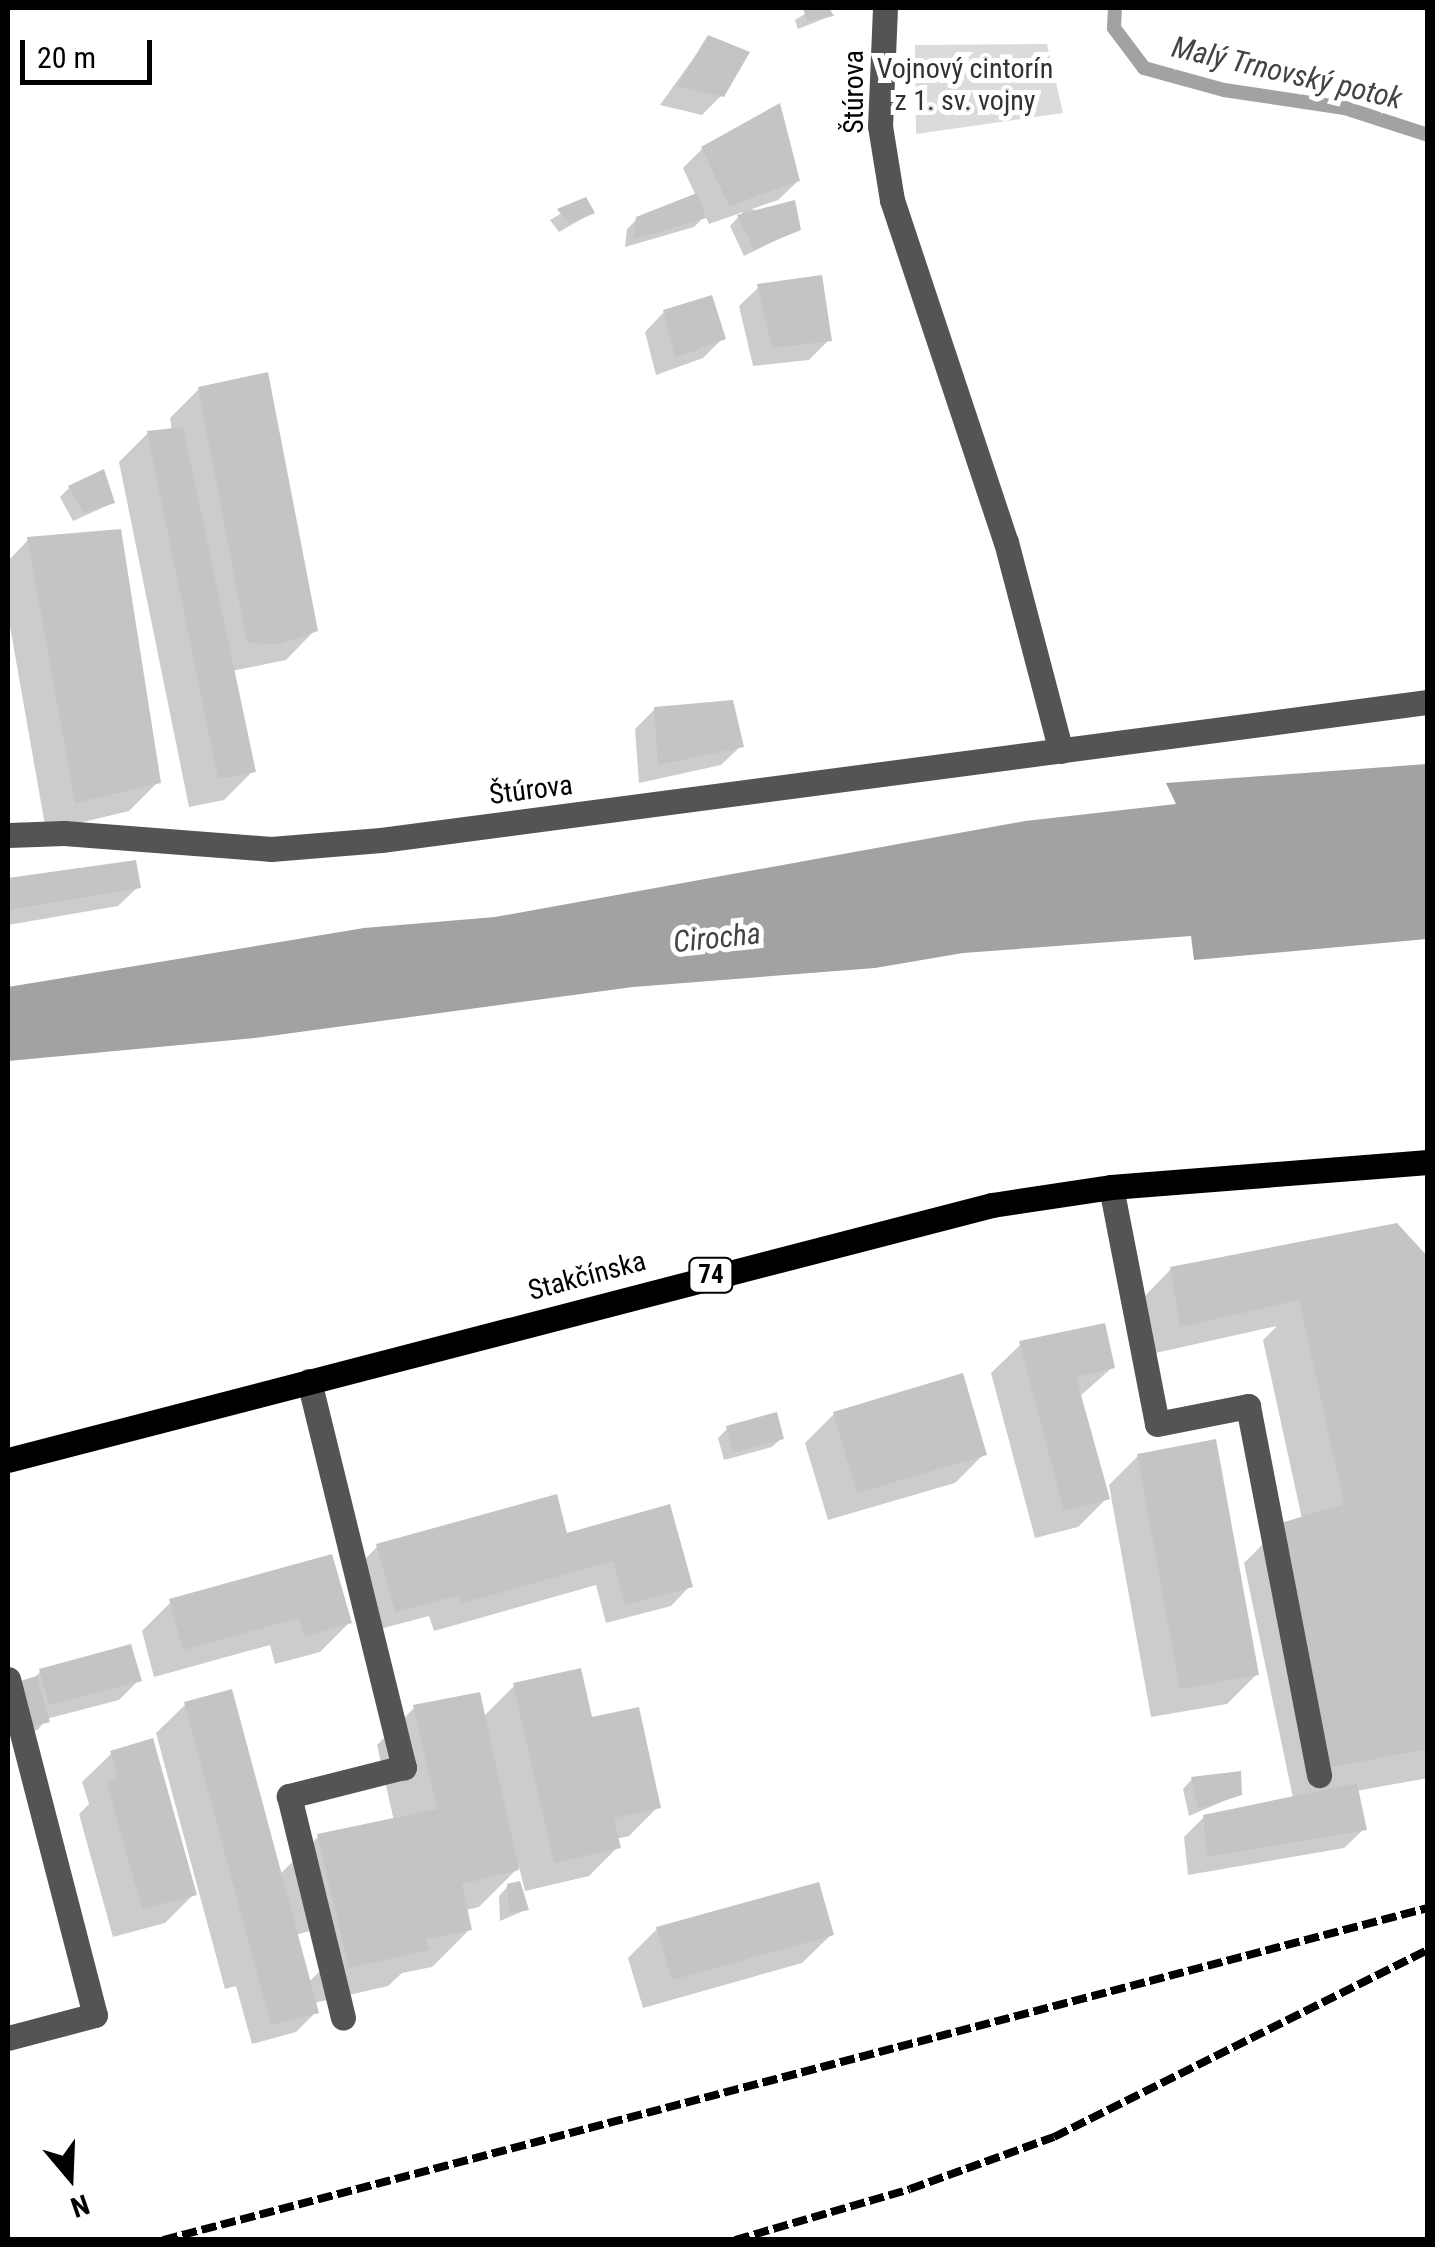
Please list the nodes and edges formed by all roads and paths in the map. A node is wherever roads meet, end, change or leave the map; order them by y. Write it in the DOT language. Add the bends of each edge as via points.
graph roads {
  1 [pos="885,8"];
  2 [pos="1428,702"];
  3 [pos="1061,750"];
  4 [pos="8,836"];
  5 [pos="1428,1162"];
  6 [pos="1112,1186"];
  7 [pos="309,1381"];
  8 [pos="8,1460"];
  9 [pos="8,1679"];
  10 [pos="14,1735"];
  11 [pos="1319,1775"];
  12 [pos="343,2017"];
  13 [pos="8,2038"];
  1 -- 3 [label="street, Štúrova" via="880,126 892,200 1006,542"];
  2 -- 3 [label="street, Štúrova"];
  3 -- 4 [label="street, Štúrova" via="271,849 64,832"];
  5 -- 6 [label="main road, Stakčínska / 74"];
  6 -- 7 [label="main road, Stakčínska / 74" via="992,1205"];
  6 -- 11 [label="street" via="1157,1424 1248,1406"];
  7 -- 8 [label="main road, Stakčínska / 74"];
  7 -- 12 [label="street" via="404,1768 289,1796"];
  9 -- 10 [label="street"];
  10 -- 13 [label="street" via="95,2015"];
}
